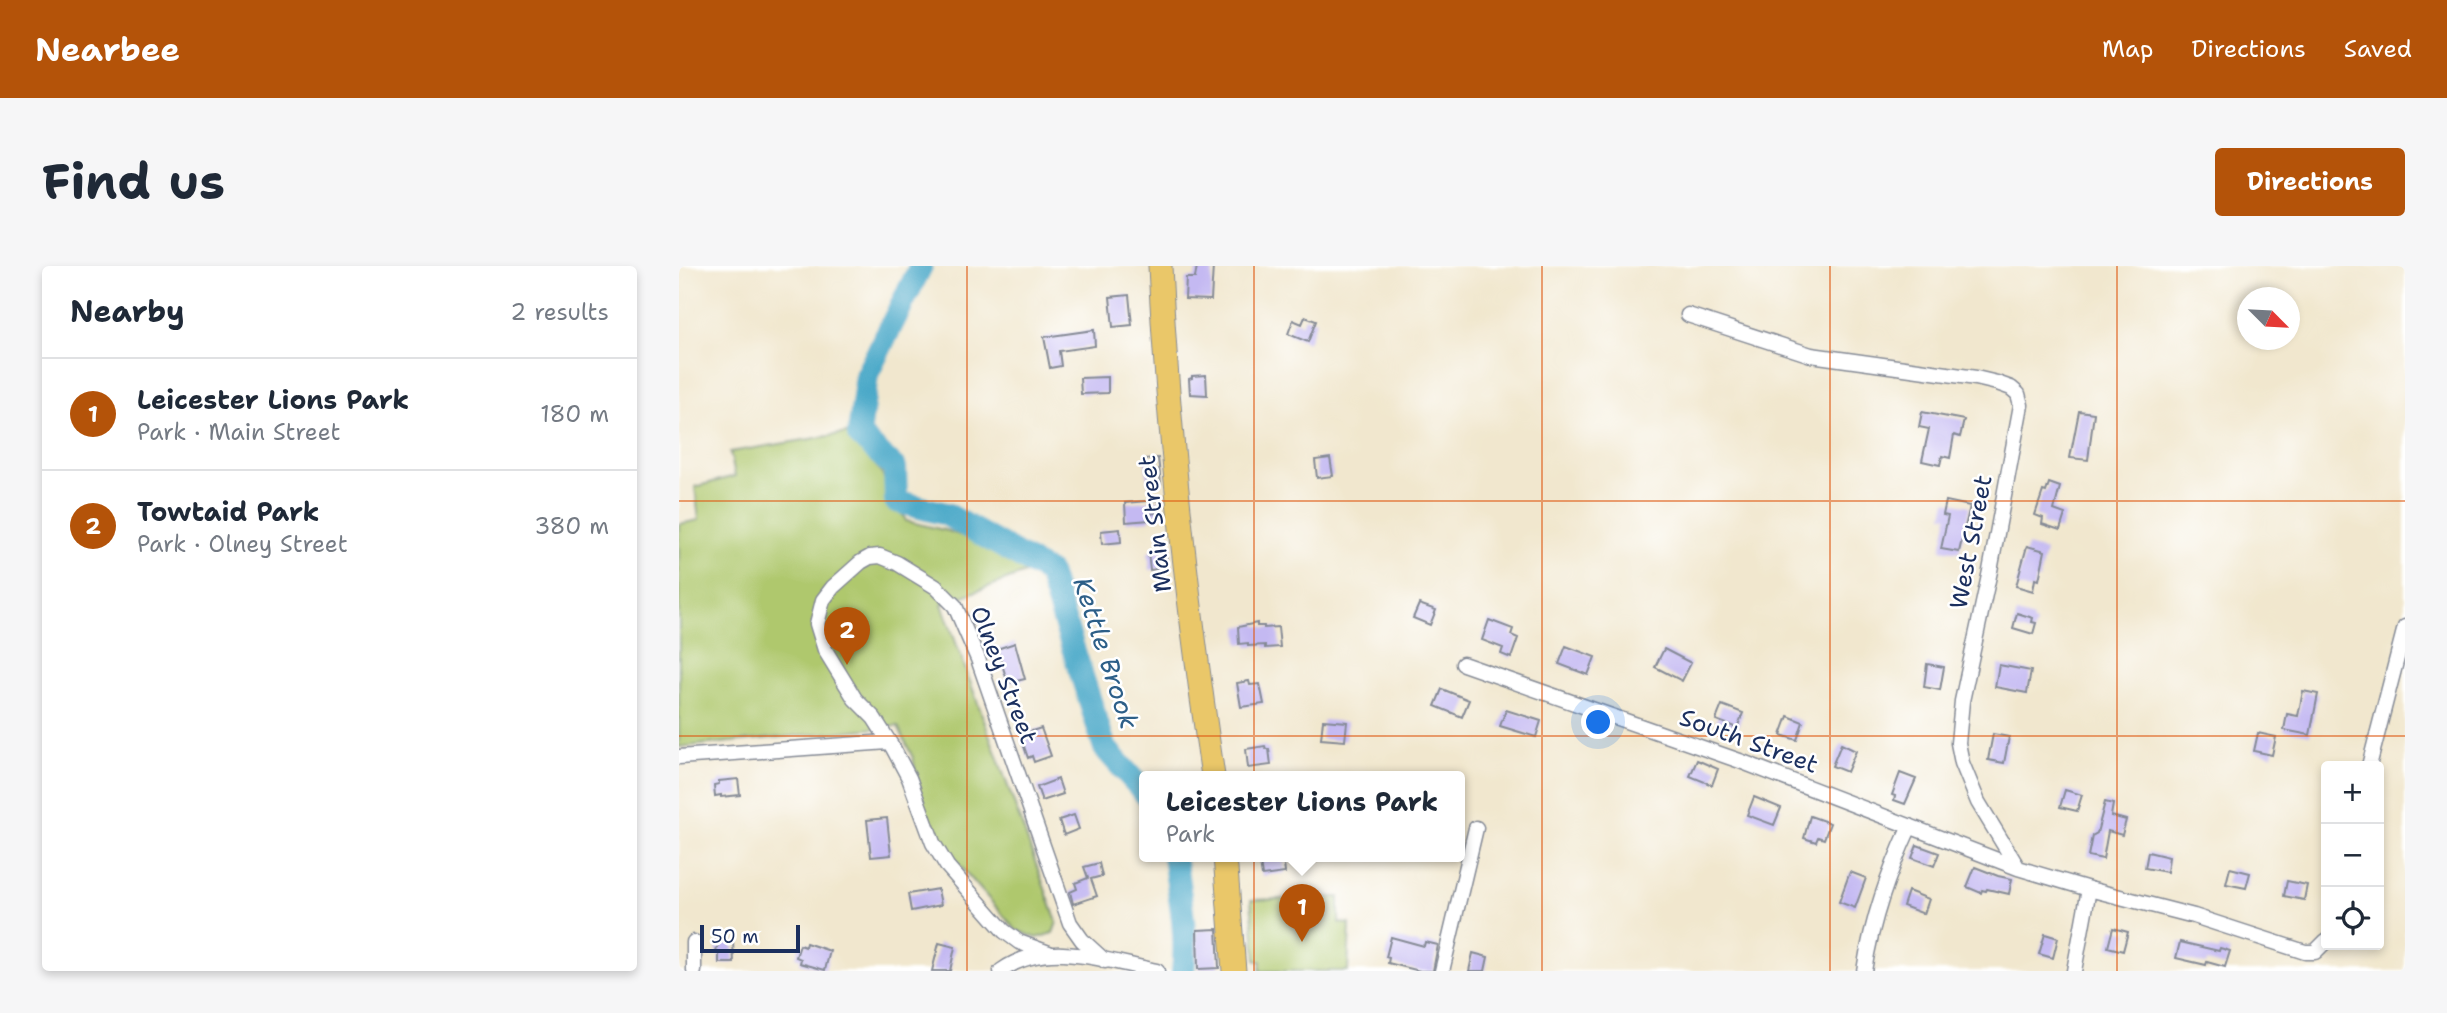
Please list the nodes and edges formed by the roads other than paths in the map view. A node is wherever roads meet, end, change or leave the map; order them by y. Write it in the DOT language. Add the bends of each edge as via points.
graph roads {
  1 [pos="1160,266"];
  2 [pos="1688,315"];
  3 [pos="2405,627"];
  4 [pos="1463,664"];
  5 [pos="888,742"];
  6 [pos="679,757"];
  7 [pos="2370,761"];
  8 [pos="1212,771"];
  9 [pos="1910,826"];
  10 [pos="1476,828"];
  11 [pos="1225,862"];
  12 [pos="2018,868"];
  13 [pos="2089,889"];
  14 [pos="694,942"];
  15 [pos="2321,947"];
  16 [pos="1049,953"];
  17 [pos="1105,961"];
  18 [pos="694,971"];
  19 [pos="1001,971"];
  20 [pos="1157,971"];
  21 [pos="1234,971"];
  22 [pos="1442,971"];
  23 [pos="1864,971"];
  24 [pos="2074,971"];
  1 -- 8 [label="highway, Main Street" via="1178,513"];
  2 -- 12 [label="street, West Street" via="1811,355 1976,378 2018,394 2021,405 1962,701 1958,743 1978,802"];
  3 -- 7 [label="street"];
  4 -- 9 [label="street, South Street"];
  5 -- 6 [label="street"];
  5 -- 16 [label="street, Olney Street" via="947,866 1004,931"];
  5 -- 17 [label="street, Olney Street" via="825,650 817,624 823,600 833,587 861,562 880,556 909,569 955,606 978,659 1070,923"];
  9 -- 12 [label="street, South Street"];
  9 -- 23 [label="street" via="1887,877"];
  10 -- 22 [label="street"];
  11 -- 21 [label="highway"];
  12 -- 13 [label="street"];
  13 -- 15 [label="street" via="2305,951 2315,952"];
  13 -- 24 [label="street"];
  14 -- 18 [label="street"];
  16 -- 17 [label="street"];
  16 -- 19 [label="street" via="1022,958"];
  17 -- 20 [label="street"];
}
